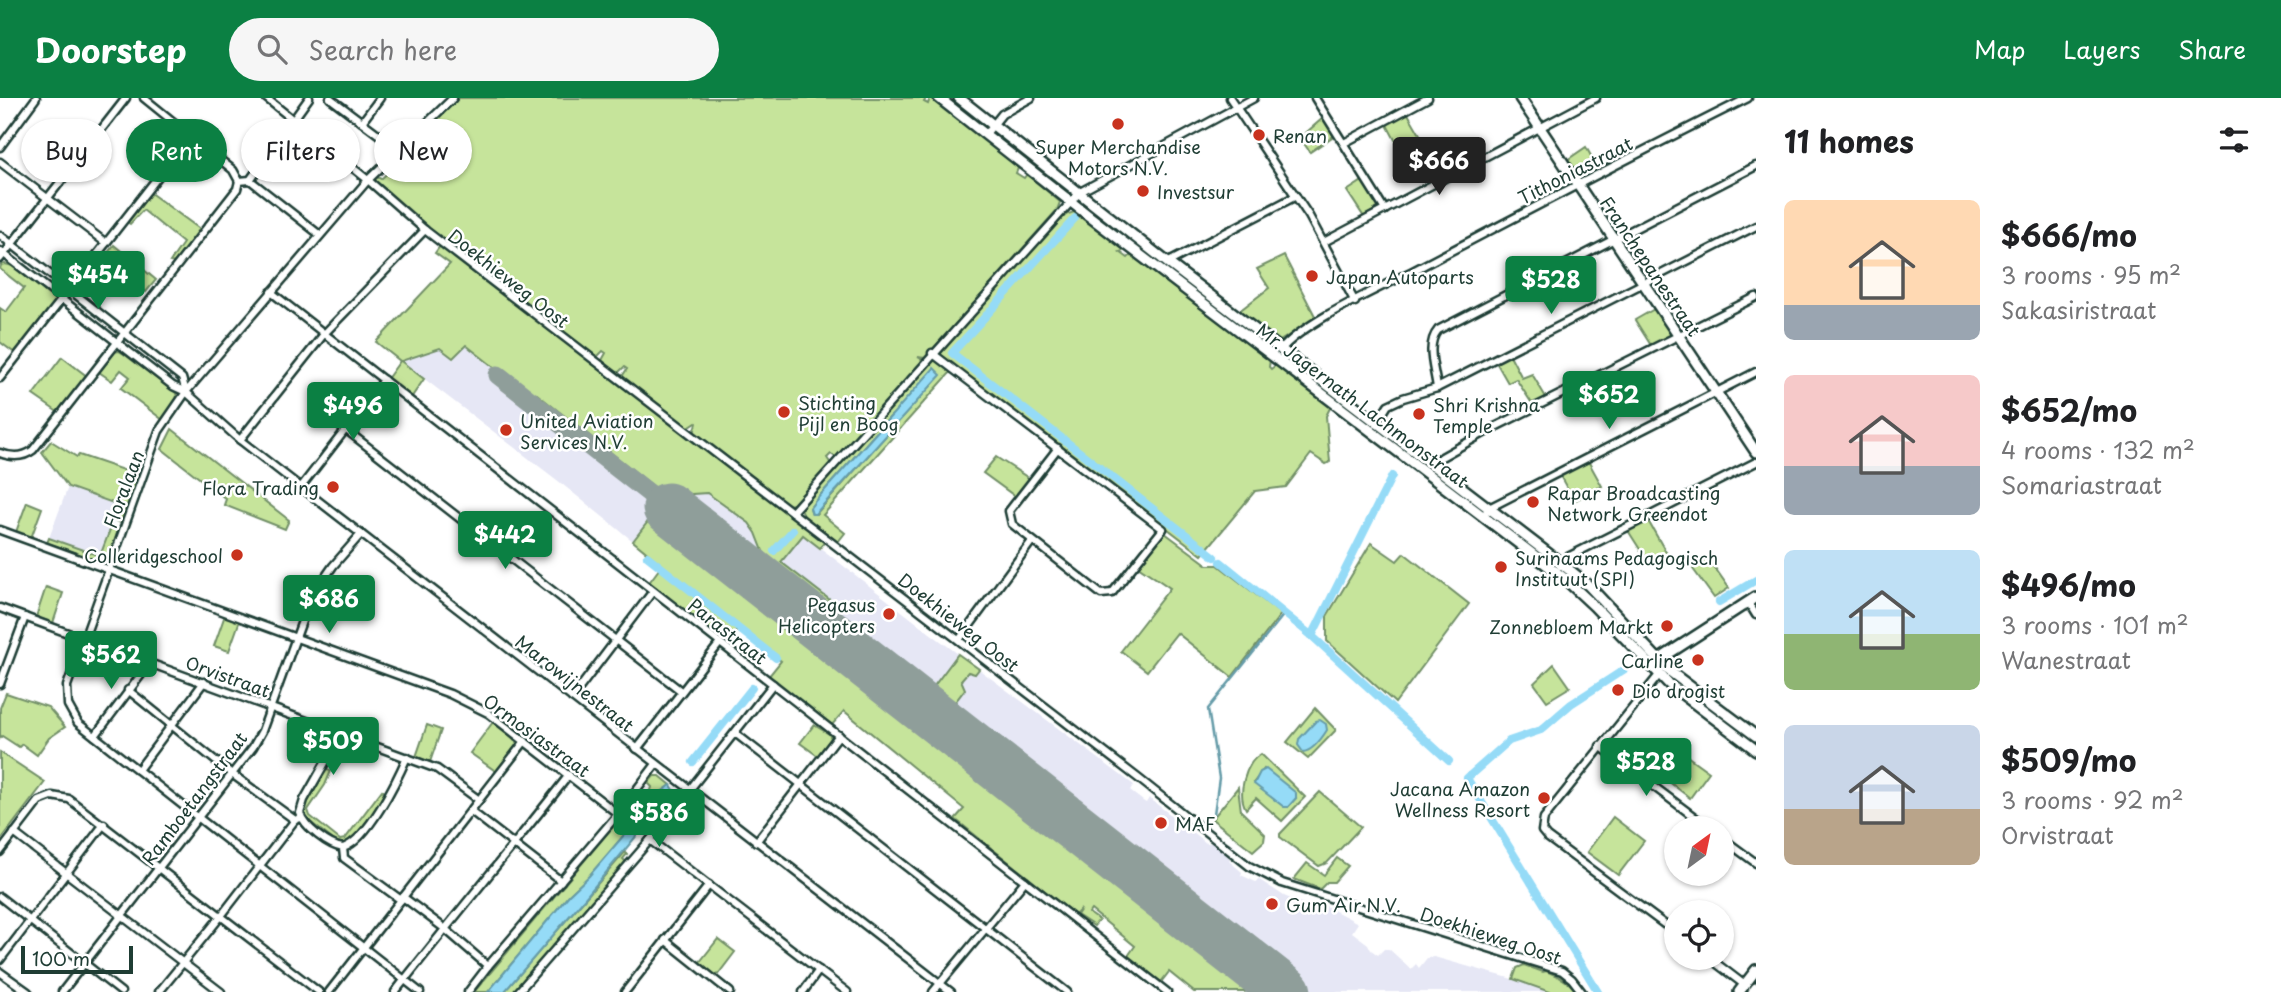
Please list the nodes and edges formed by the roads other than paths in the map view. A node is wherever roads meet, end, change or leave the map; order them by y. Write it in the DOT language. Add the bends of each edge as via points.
graph roads {
  1 [pos="36,98"];
  2 [pos="126,98"];
  3 [pos="144,98"];
  4 [pos="267,98"];
  5 [pos="309,98"];
  6 [pos="330,98"];
  7 [pos="380,98"];
  8 [pos="453,98"];
  9 [pos="939,98"];
  10 [pos="959,98"];
  11 [pos="1031,98"];
  12 [pos="1230,98"];
  13 [pos="1254,98"];
  14 [pos="1315,98"];
  15 [pos="1428,98"];
  16 [pos="1520,98"];
  17 [pos="1595,98"];
  18 [pos="1748,98"];
  19 [pos="1236,108"];
  20 [pos="169,119"];
  21 [pos="293,119"];
  22 [pos="430,119"];
  23 [pos="362,122"];
  24 [pos="993,125"];
  25 [pos="1540,127"];
  26 [pos="374,131"];
  27 [pos="985,135"];
  28 [pos="1,142"];
  29 [pos="1344,142"];
  30 [pos="0,162"];
  31 [pos="227,165"];
  32 [pos="1756,166"];
  33 [pos="360,173"];
  34 [pos="374,175"];
  35 [pos="369,180"];
  36 [pos="239,181"];
  37 [pos="154,182"];
  38 [pos="253,182"];
  39 [pos="1578,184"];
  40 [pos="1080,192"];
  41 [pos="1296,196"];
  42 [pos="48,200"];
  43 [pos="1071,201"];
  44 [pos="1385,210"];
  45 [pos="1756,226"];
  46 [pos="425,230"];
  47 [pos="0,235"];
  48 [pos="320,235"];
  49 [pos="1615,239"];
  50 [pos="1324,242"];
  51 [pos="106,243"];
  52 [pos="12,245"];
  53 [pos="1,255"];
  54 [pos="1168,263"];
  55 [pos="1161,271"];
  56 [pos="1646,284"];
  57 [pos="70,289"];
  58 [pos="271,292"];
  59 [pos="1756,297"];
  60 [pos="62,299"];
  61 [pos="1354,302"];
  62 [pos="125,333"];
  63 [pos="324,334"];
  64 [pos="1679,336"];
  65 [pos="118,343"];
  66 [pos="932,353"];
  67 [pos="1278,353"];
  68 [pos="1756,372"];
  69 [pos="0,378"];
  70 [pos="384,380"];
  71 [pos="1437,388"];
  72 [pos="186,392"];
  73 [pos="1716,392"];
  74 [pos="1377,422"];
  75 [pos="345,429"];
  76 [pos="1371,430"];
  77 [pos="240,440"];
  78 [pos="1058,448"];
  79 [pos="1756,452"];
  80 [pos="0,453"];
  81 [pos="1756,462"];
  82 [pos="1431,463"];
  83 [pos="300,487"];
  84 [pos="1489,508"];
  85 [pos="792,512"];
  86 [pos="1483,516"];
  87 [pos="0,530"];
  88 [pos="360,534"];
  89 [pos="1032,541"];
  90 [pos="1559,568"];
  91 [pos="107,569"];
  92 [pos="653,591"];
  93 [pos="1752,599"];
  94 [pos="0,608"];
  95 [pos="1756,615"];
  96 [pos="25,617"];
  97 [pos="296,637"];
  98 [pos="83,638"];
  99 [pos="960,640"];
  100 [pos="617,641"];
  101 [pos="720,643"];
  102 [pos="1657,661"];
  103 [pos="150,663"];
  104 [pos="1658,675"];
  105 [pos="204,682"];
  106 [pos="0,684"];
  107 [pos="773,684"];
  108 [pos="128,690"];
  109 [pos="681,691"];
  110 [pos="572,698"];
  111 [pos="271,706"];
  112 [pos="173,725"];
  113 [pos="342,733"];
  114 [pos="735,733"];
  115 [pos="839,735"];
  116 [pos="95,736"];
  117 [pos="1756,736"];
  118 [pos="524,741"];
  119 [pos="1600,747"];
  120 [pos="637,750"];
  121 [pos="1756,750"];
  122 [pos="407,757"];
  123 [pos="656,764"];
  124 [pos="138,770"];
  125 [pos="232,774"];
  126 [pos="569,775"];
  127 [pos="800,785"];
  128 [pos="689,789"];
  129 [pos="479,800"];
  130 [pos="471,811"];
  131 [pos="618,814"];
  132 [pos="1693,816"];
  133 [pos="199,817"];
  134 [pos="298,819"];
  135 [pos="104,824"];
  136 [pos="15,833"];
  137 [pos="650,840"];
  138 [pos="756,842"];
  139 [pos="514,845"];
  140 [pos="1734,847"];
  141 [pos="344,848"];
  142 [pos="0,852"];
  143 [pos="1756,863"];
  144 [pos="260,866"];
  145 [pos="159,867"];
  146 [pos="68,873"];
  147 [pos="561,881"];
  148 [pos="1025,881"];
  149 [pos="709,885"];
  150 [pos="0,897"];
  151 [pos="402,899"];
  152 [pos="122,915"];
  153 [pos="221,916"];
  154 [pos="29,921"];
  155 [pos="1664,924"];
  156 [pos="444,928"];
  157 [pos="986,929"];
  158 [pos="665,940"];
  159 [pos="363,948"];
  160 [pos="0,960"];
  161 [pos="84,963"];
  162 [pos="183,963"];
  163 [pos="488,965"];
  164 [pos="1722,970"];
  165 [pos="1756,970"];
  166 [pos="819,971"];
  167 [pos="0,972"];
  168 [pos="405,979"];
  169 [pos="940,983"];
  170 [pos="720,984"];
  171 [pos="1742,988"];
  172 [pos="1754,990"];
  173 [pos="28,992"];
  174 [pos="61,992"];
  175 [pos="121,992"];
  176 [pos="159,992"];
  177 [pos="221,992"];
  178 [pos="319,992"];
  179 [pos="329,992"];
  180 [pos="396,992"];
  181 [pos="420,992"];
  182 [pos="468,992"];
  183 [pos="518,992"];
  184 [pos="625,992"];
  185 [pos="714,992"];
  186 [pos="730,992"];
  187 [pos="803,992"];
  188 [pos="847,992"];
  189 [pos="933,992"];
  190 [pos="951,992"];
  191 [pos="1067,992"];
  192 [pos="1167,992"];
  193 [pos="1582,992"];
  1 -- 28 [label="street"];
  2 -- 42 [label="street"];
  3 -- 20 [label="street"];
  4 -- 21 [label="street, Doekhieweg Oost"];
  5 -- 21 [label="street"];
  6 -- 23 [label="street"];
  7 -- 23 [label="street"];
  8 -- 22 [label="street, Floralaan"];
  9 -- 27 [label="main road, Mr. Jagernath Lachmonstraat"];
  10 -- 24 [label="main road, Mr. Jagernath Lachmonstraat"];
  11 -- 24 [label="street" via="1002,114"];
  12 -- 19 [label="street"];
  13 -- 19 [label="street"];
  14 -- 29 [label="street"];
  15 -- 29 [label="street"];
  16 -- 25 [label="main road, Franchepanestraat"];
  17 -- 25 [label="street"];
  18 -- 39 [label="street, Tithoniastraat"];
  19 -- 40 [label="street"];
  19 -- 41 [label="street"];
  23 -- 26 [label="street"];
  24 -- 27 [label="street"];
  24 -- 40 [label="main road, Mr. Jagernath Lachmonstraat"];
  25 -- 39 [label="main road, Franchepanestraat"];
  25 -- 44 [label="street"];
  27 -- 43 [label="main road, Mr. Jagernath Lachmonstraat"];
  29 -- 44 [label="street"];
  30 -- 42 [label="street"];
  31 -- 36 [label="street"];
  32 -- 49 [label="street"];
  33 -- 35 [label="street, Doekhieweg Oost"];
  34 -- 35 [label="street, Floralaan"];
  35 -- 46 [label="street, Doekhieweg Oost"];
  35 -- 48 [label="street, Floralaan"];
  36 -- 62 [label="street"];
  37 -- 51 [label="street"];
  38 -- 48 [label="street"];
  39 -- 49 [label="main road, Franchepanestraat"];
  39 -- 61 [label="street, Tithoniastraat"];
  40 -- 43 [label="street"];
  40 -- 54 [label="main road, Mr. Jagernath Lachmonstraat"];
  41 -- 50 [label="street"];
  41 -- 54 [label="street"];
  42 -- 51 [label="street"];
  42 -- 52 [label="street"];
  43 -- 55 [label="main road, Mr. Jagernath Lachmonstraat"];
  43 -- 66 [label="street"];
  44 -- 50 [label="street"];
  45 -- 56 [label="street"];
  46 -- 63 [label="street"];
  46 -- 85 [label="street, Doekhieweg Oost"];
  47 -- 52 [label="street"];
  48 -- 58 [label="street, Floralaan"];
  49 -- 56 [label="main road, Franchepanestraat"];
  49 -- 71 [label="street" via="1438,330 1431,344"];
  50 -- 61 [label="street"];
  51 -- 57 [label="street"];
  52 -- 53 [label="street"];
  52 -- 57 [label="street"];
  53 -- 60 [label="street"];
  54 -- 55 [label="street"];
  54 -- 67 [label="main road, Mr. Jagernath Lachmonstraat"];
  55 -- 67 [label="main road, Mr. Jagernath Lachmonstraat"];
  56 -- 64 [label="main road, Franchepanestraat"];
  56 -- 71 [label="street"];
  57 -- 60 [label="street"];
  57 -- 62 [label="street"];
  58 -- 63 [label="street, Parastraat"];
  58 -- 72 [label="street, Floralaan"];
  59 -- 64 [label="street"];
  60 -- 65 [label="street"];
  60 -- 69 [label="street"];
  61 -- 67 [label="street, Tithoniastraat" via="1291,337"];
  62 -- 65 [label="street"];
  62 -- 72 [label="street" via="182,378"];
  63 -- 70 [label="street, Parastraat"];
  63 -- 77 [label="street"];
  64 -- 73 [label="main road, Franchepanestraat"];
  64 -- 82 [label="street"];
  65 -- 72 [label="street"];
  65 -- 80 [label="street" via="33,450 24,456"];
  66 -- 78 [label="street"];
  66 -- 85 [label="street"];
  67 -- 74 [label="main road, Mr. Jagernath Lachmonstraat"];
  67 -- 76 [label="main road, Mr. Jagernath Lachmonstraat"];
  68 -- 73 [label="street"];
  70 -- 75 [label="street"];
  70 -- 92 [label="street, Parastraat"];
  71 -- 74 [label="street" via="1388,405"];
  72 -- 77 [label="street, Marowijnestraat"];
  72 -- 91 [label="street, Floralaan" via="159,431"];
  73 -- 79 [label="main road, Franchepanestraat"];
  73 -- 84 [label="street"];
  74 -- 76 [label="street"];
  74 -- 82 [label="main road, Mr. Jagernath Lachmonstraat"];
  75 -- 83 [label="street"];
  75 -- 100 [label="street"];
  76 -- 86 [label="main road, Mr. Jagernath Lachmonstraat"];
  77 -- 83 [label="street, Marowijnestraat"];
  78 -- 89 [label="street" via="1009,511 1012,524"];
  78 -- 89 [label="street" via="1163,529 1107,595"];
  81 -- 90 [label="street" via="1568,557"];
  82 -- 84 [label="main road, Mr. Jagernath Lachmonstraat"];
  83 -- 88 [label="street, Marowijnestraat"];
  84 -- 86 [label="street"];
  84 -- 90 [label="main road, Mr. Jagernath Lachmonstraat"];
  85 -- 99 [label="street, Doekhieweg Oost"];
  86 -- 90 [label="main road, Mr. Jagernath Lachmonstraat"];
  87 -- 91 [label="street, Ormosiastraat"];
  88 -- 97 [label="street, Ramboetangstraat" via="310,599"];
  88 -- 110 [label="street, Marowijnestraat"];
  89 -- 99 [label="street"];
  90 -- 102 [label="main road, Mr. Jagernath Lachmonstraat" via="1588,585"];
  90 -- 104 [label="main road, Mr. Jagernath Lachmonstraat"];
  91 -- 97 [label="street, Ormosiastraat"];
  91 -- 98 [label="street, Floralaan"];
  92 -- 100 [label="street"];
  92 -- 101 [label="street, Parastraat"];
  93 -- 95 [label="street"];
  93 -- 102 [label="main road"];
  94 -- 96 [label="street, Orvistraat"];
  96 -- 98 [label="street, Orvistraat"];
  96 -- 106 [label="street"];
  97 -- 111 [label="street, Ramboetangstraat"];
  97 -- 118 [label="street, Ormosiastraat" via="450,694 488,713"];
  98 -- 103 [label="street, Orvistraat"];
  98 -- 116 [label="street, Floralaan" via="66,697 78,723"];
  99 -- 193 [label="street, Doekhieweg Oost" via="1267,877 1562,971"];
  100 -- 109 [label="street"];
  100 -- 110 [label="street"];
  101 -- 107 [label="street, Parastraat"];
  101 -- 109 [label="street"];
  102 -- 117 [label="main road, Mr. Jagernath Lachmonstraat"];
  103 -- 105 [label="street, Orvistraat"];
  103 -- 108 [label="street"];
  104 -- 119 [label="street"];
  104 -- 121 [label="main road, Mr. Jagernath Lachmonstraat"];
  105 -- 111 [label="street, Orvistraat"];
  105 -- 112 [label="street"];
  107 -- 114 [label="street"];
  107 -- 115 [label="street, Parastraat"];
  108 -- 112 [label="street"];
  108 -- 116 [label="street"];
  109 -- 120 [label="street"];
  110 -- 120 [label="street, Marowijnestraat"];
  111 -- 113 [label="street, Orvistraat"];
  111 -- 125 [label="street, Ramboetangstraat" via="253,747"];
  112 -- 124 [label="street"];
  112 -- 125 [label="street"];
  113 -- 122 [label="street, Orvistraat"];
  113 -- 134 [label="street"];
  114 -- 127 [label="street"];
  114 -- 128 [label="street"];
  115 -- 127 [label="street"];
  115 -- 148 [label="street, Parastraat"];
  116 -- 124 [label="street, Floralaan"];
  118 -- 126 [label="street, Ormosiastraat"];
  118 -- 129 [label="street"];
  119 -- 132 [label="street"];
  119 -- 155 [label="street" via="1544,818 1542,831"];
  120 -- 123 [label="street, Marowijnestraat"];
  122 -- 129 [label="street, Orvistraat" via="437,769"];
  122 -- 141 [label="street" via="390,795 360,836"];
  123 -- 128 [label="street, Marowijnestraat"];
  123 -- 131 [label="street"];
  124 -- 133 [label="street, Floralaan"];
  125 -- 133 [label="street, Ramboetangstraat"];
  125 -- 134 [label="street"];
  126 -- 131 [label="street, Ormosiastraat"];
  126 -- 139 [label="street"];
  127 -- 138 [label="street"];
  127 -- 157 [label="street"];
  128 -- 137 [label="street"];
  128 -- 138 [label="street, Marowijnestraat"];
  129 -- 130 [label="street"];
  130 -- 139 [label="street"];
  130 -- 151 [label="street"];
  131 -- 147 [label="street"];
  133 -- 144 [label="street, Floralaan"];
  133 -- 145 [label="street, Ramboetangstraat"];
  134 -- 141 [label="street"];
  134 -- 144 [label="street"];
  135 -- 136 [label="street" via="69,799 52,796 38,801"];
  135 -- 145 [label="street"];
  135 -- 146 [label="street"];
  136 -- 142 [label="street"];
  136 -- 146 [label="street"];
  137 -- 149 [label="street"];
  137 -- 183 [label="street"];
  138 -- 169 [label="street, Marowijnestraat"];
  139 -- 147 [label="street"];
  139 -- 156 [label="street"];
  140 -- 143 [label="street"];
  141 -- 151 [label="street" via="344,858"];
  144 -- 153 [label="street"];
  144 -- 159 [label="street, Floralaan"];
  145 -- 152 [label="street, Ramboetangstraat"];
  145 -- 153 [label="street"];
  146 -- 152 [label="street"];
  146 -- 154 [label="street"];
  147 -- 163 [label="street"];
  148 -- 157 [label="street"];
  148 -- 192 [label="street, Parastraat"];
  149 -- 158 [label="street"];
  149 -- 166 [label="street"];
  150 -- 154 [label="street"];
  151 -- 156 [label="street"];
  151 -- 159 [label="street"];
  152 -- 161 [label="street, Ramboetangstraat"];
  152 -- 162 [label="street"];
  153 -- 162 [label="street"];
  153 -- 178 [label="street"];
  154 -- 160 [label="street"];
  154 -- 161 [label="street"];
  156 -- 163 [label="street"];
  156 -- 168 [label="street"];
  157 -- 169 [label="street"];
  157 -- 191 [label="street"];
  158 -- 170 [label="street"];
  158 -- 184 [label="street"];
  159 -- 168 [label="street, Floralaan"];
  159 -- 179 [label="street"];
  161 -- 174 [label="street, Ramboetangstraat"];
  161 -- 175 [label="street"];
  162 -- 176 [label="street"];
  162 -- 177 [label="street"];
  163 -- 182 [label="street"];
  164 -- 171 [label="street"];
  165 -- 171 [label="main road"];
  166 -- 187 [label="street"];
  166 -- 188 [label="street"];
  167 -- 173 [label="street"];
  168 -- 180 [label="street"];
  168 -- 181 [label="street, Floralaan"];
  169 -- 189 [label="street"];
  169 -- 190 [label="street, Marowijnestraat"];
  170 -- 185 [label="street"];
  170 -- 186 [label="street"];
  171 -- 172 [label="street"];
}
